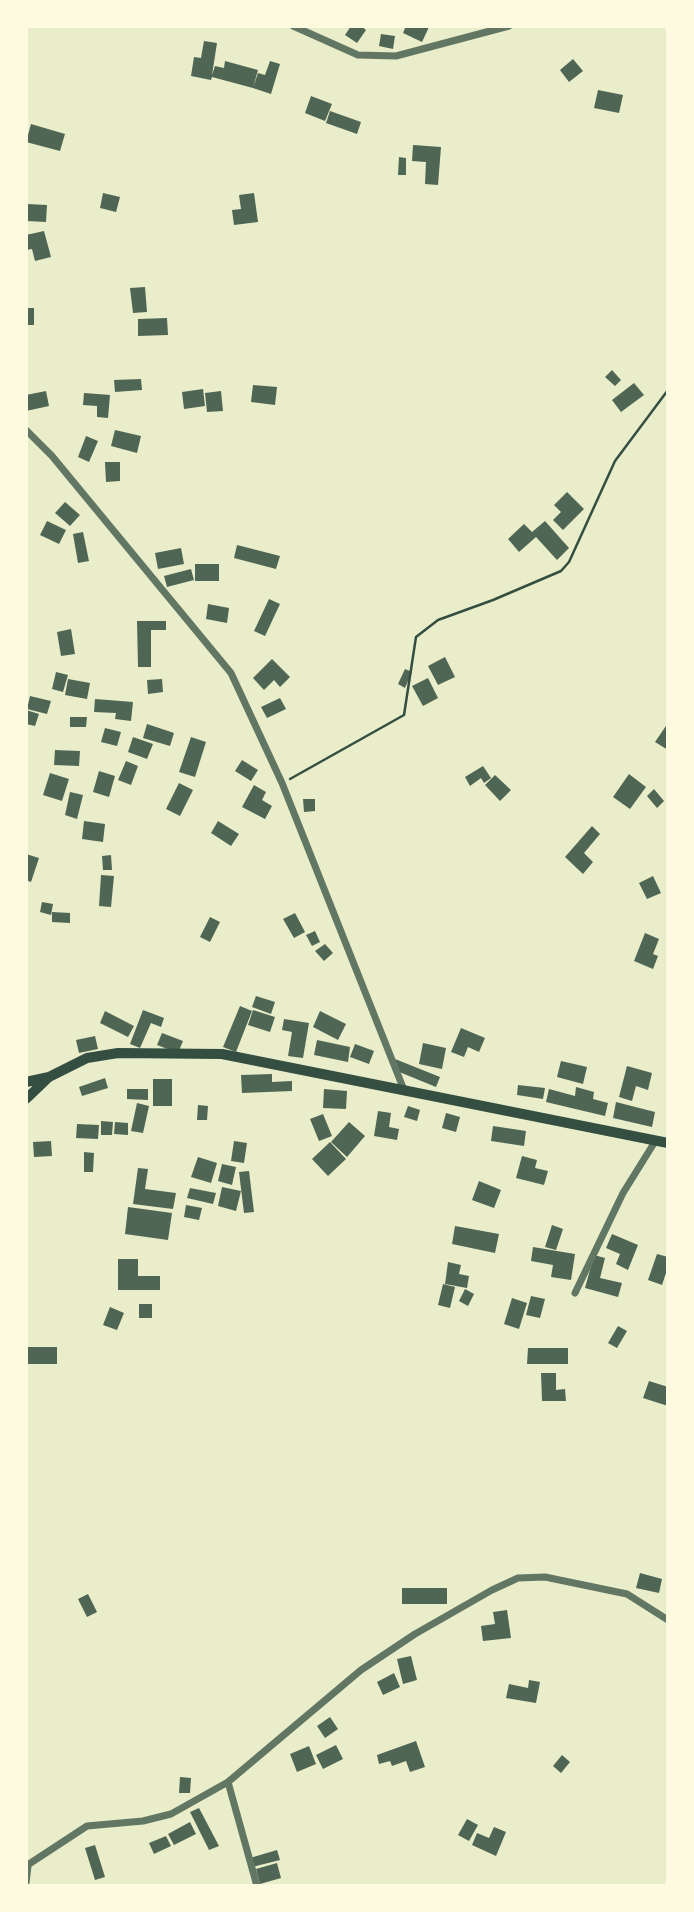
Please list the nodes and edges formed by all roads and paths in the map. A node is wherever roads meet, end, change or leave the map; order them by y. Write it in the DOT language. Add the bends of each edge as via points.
graph roads {
  1 [pos="293,26"];
  2 [pos="509,26"];
  3 [pos="668,390"];
  4 [pos="26,430"];
  5 [pos="282,783"];
  6 [pos="49,1077"];
  7 [pos="26,1082"];
  8 [pos="404,1090"];
  9 [pos="26,1099"];
  10 [pos="656,1140"];
  11 [pos="668,1143"];
  12 [pos="575,1293"];
  13 [pos="668,1620"];
  14 [pos="228,1782"];
  15 [pos="27,1866"];
  16 [pos="26,1883"];
  17 [pos="257,1886"];
  1 -- 2 [label="street" via="358,55 396,57"];
  3 -- 5 [label="path" via="615,461 561,571 438,620 415,637 404,715"];
  4 -- 5 [label="street" via="231,673"];
  5 -- 8 [label="street"];
  6 -- 7 [label="main road"];
  6 -- 8 [label="main road" via="88,1058 118,1053 222,1054"];
  6 -- 9 [label="main road"];
  8 -- 10 [label="main road"];
  10 -- 11 [label="main road"];
  10 -- 12 [label="street" via="622,1193"];
  13 -- 14 [label="street" via="627,1594 545,1577 518,1578 415,1634 361,1670"];
  14 -- 15 [label="street" via="171,1814 87,1826"];
  14 -- 17 [label="street"];
  15 -- 16 [label="street"];
}
